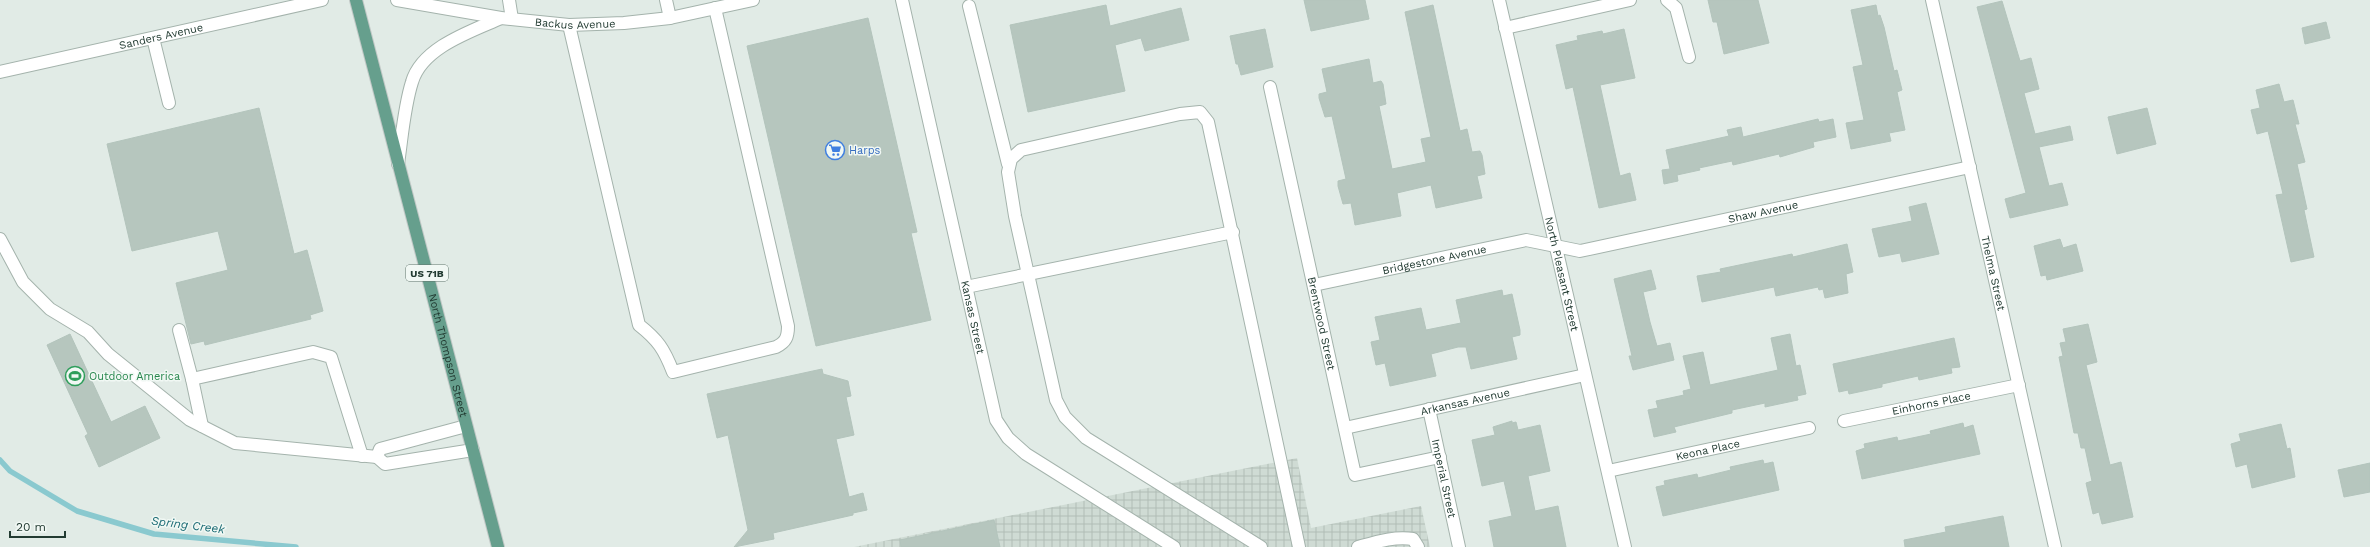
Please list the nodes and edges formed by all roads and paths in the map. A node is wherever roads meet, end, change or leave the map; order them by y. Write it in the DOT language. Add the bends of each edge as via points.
graph roads {
  1 [pos="322,0"];
  2 [pos="356,0"];
  3 [pos="397,0"];
  4 [pos="509,0"];
  5 [pos="666,0"];
  6 [pos="753,0"];
  7 [pos="902,0"];
  8 [pos="1499,0"];
  9 [pos="1630,0"];
  10 [pos="1667,0"];
  11 [pos="1932,0"];
  12 [pos="969,6"];
  13 [pos="715,8"];
  14 [pos="507,18"];
  15 [pos="670,18"];
  16 [pos="569,25"];
  17 [pos="1505,28"];
  18 [pos="154,38"];
  19 [pos="1689,57"];
  20 [pos="0,72"];
  21 [pos="1270,87"];
  22 [pos="170,103"];
  23 [pos="398,164"];
  24 [pos="1008,164"];
  25 [pos="1970,167"];
  26 [pos="1233,232"];
  27 [pos="0,238"];
  28 [pos="1555,246"];
  29 [pos="1028,274"];
  30 [pos="1314,285"];
  31 [pos="966,287"];
  32 [pos="179,330"];
  33 [pos="1585,375"];
  34 [pos="192,379"];
  35 [pos="2019,385"];
  36 [pos="1429,410"];
  37 [pos="1844,421"];
  38 [pos="202,426"];
  39 [pos="466,426"];
  40 [pos="1345,428"];
  41 [pos="1809,428"];
  42 [pos="473,450"];
  43 [pos="362,456"];
  44 [pos="377,457"];
  45 [pos="1440,457"];
  46 [pos="1608,470"];
  47 [pos="498,547"];
  48 [pos="1174,547"];
  49 [pos="1260,547"];
  50 [pos="1299,547"];
  51 [pos="1358,547"];
  52 [pos="1418,547"];
  53 [pos="1459,547"];
  54 [pos="1625,547"];
  55 [pos="2055,547"];
  1 -- 18 [label="street, Sanders Avenue"];
  2 -- 23 [label="main road, North Thompson Street / US 71B"];
  3 -- 14 [label="street, Backus Avenue"];
  4 -- 14 [label="street"];
  5 -- 15 [label="street"];
  6 -- 13 [label="street, Backus Avenue"];
  7 -- 31 [label="street, Kansas Street"];
  8 -- 17 [label="street, North Pleasant Street"];
  9 -- 17 [label="street"];
  10 -- 19 [label="street" via="1676,8"];
  11 -- 25 [label="street, Thelma Street"];
  12 -- 24 [label="street"];
  13 -- 15 [label="street, Backus Avenue"];
  13 -- 16 [label="street" via="788,336 783,344 776,348 673,372 666,353 656,338 639,325"];
  14 -- 16 [label="street, Backus Avenue"];
  14 -- 23 [label="street" via="456,37 425,60 412,81"];
  15 -- 16 [label="street, Backus Avenue"];
  17 -- 28 [label="street, North Pleasant Street"];
  18 -- 20 [label="street, Sanders Avenue"];
  18 -- 22 [label="street"];
  21 -- 30 [label="street, Brentwood Street"];
  23 -- 39 [label="main road, North Thompson Street / US 71B"];
  24 -- 26 [label="street" via="1014,154 1021,150 1180,114 1200,112 1208,122"];
  24 -- 29 [label="street"];
  25 -- 28 [label="street, Shaw Avenue" via="1580,251"];
  25 -- 35 [label="street, Thelma Street"];
  26 -- 29 [label="street"];
  26 -- 50 [label="street"];
  27 -- 38 [label="street" via="23,282 50,308 88,332 108,354 190,420"];
  28 -- 30 [label="street, Bridgestone Avenue" via="1526,240"];
  28 -- 33 [label="street, North Pleasant Street"];
  29 -- 31 [label="street"];
  29 -- 49 [label="street" via="1056,400 1065,418 1086,438"];
  30 -- 40 [label="street, Brentwood Street"];
  31 -- 48 [label="street, Kansas Street" via="996,420 1008,438 1026,454"];
  32 -- 34 [label="street"];
  33 -- 36 [label="street, Arkansas Avenue"];
  33 -- 46 [label="street, North Pleasant Street"];
  34 -- 38 [label="street"];
  34 -- 43 [label="street" via="313,352 331,357"];
  35 -- 37 [label="street, Einhorns Place"];
  35 -- 55 [label="street, Thelma Street"];
  36 -- 40 [label="street, Arkansas Avenue"];
  36 -- 45 [label="street, Imperial Street"];
  38 -- 43 [label="street" via="234,443"];
  39 -- 42 [label="main road, North Thompson Street / US 71B"];
  39 -- 44 [label="street" via="380,449"];
  40 -- 45 [label="street, Brentwood Street" via="1355,475"];
  41 -- 46 [label="street, Keona Place"];
  42 -- 44 [label="street" via="385,464"];
  42 -- 47 [label="main road, North Thompson Street / US 71B"];
  43 -- 44 [label="street"];
  45 -- 53 [label="street, Imperial Street"];
  46 -- 54 [label="street, North Pleasant Street"];
  51 -- 52 [label="street" via="1384,540 1413,538"];
}
